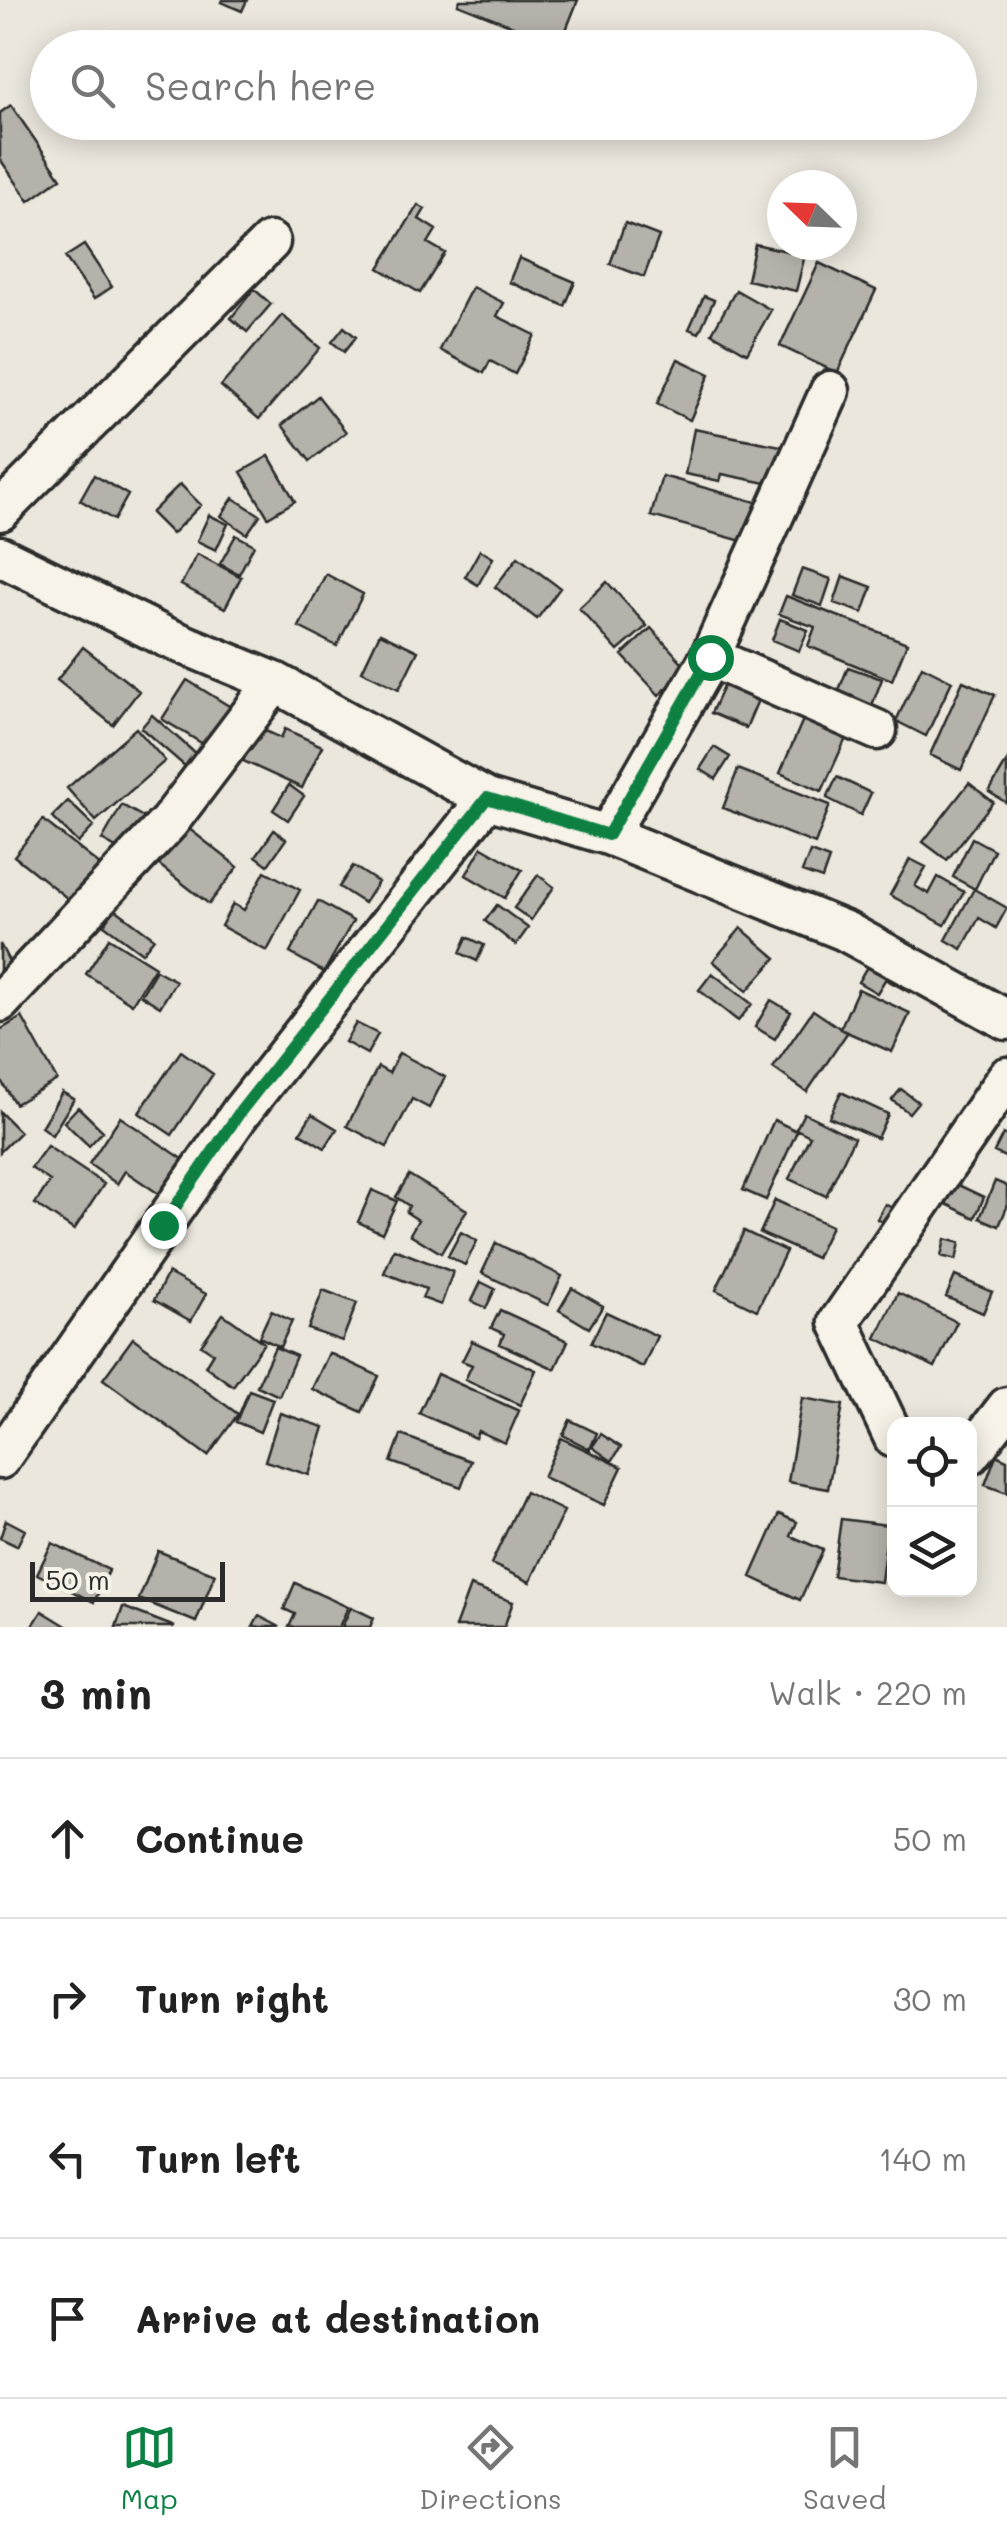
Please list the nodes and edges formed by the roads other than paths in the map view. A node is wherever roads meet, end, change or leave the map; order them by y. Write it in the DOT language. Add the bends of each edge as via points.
graph roads {
  1 [pos="270,242"];
  2 [pos="830,390"];
  3 [pos="0,511"];
  4 [pos="0,556"];
  5 [pos="710,657"];
  6 [pos="276,682"];
  7 [pos="876,730"];
  8 [pos="487,798"];
  9 [pos="608,835"];
  10 [pos="0,1002"];
  11 [pos="1007,1020"];
  12 [pos="1007,1076"];
  13 [pos="1007,1406"];
  14 [pos="887,1423"];
  15 [pos="977,1445"];
  16 [pos="0,1459"];
  1 -- 3 [label="street"];
  2 -- 5 [label="street"];
  4 -- 6 [label="street"];
  5 -- 7 [label="street"];
  5 -- 9 [label="street"];
  6 -- 8 [label="street"];
  6 -- 10 [label="street" via="170,822"];
  8 -- 9 [label="street"];
  8 -- 16 [label="street" via="240,1112"];
  9 -- 11 [label="street" via="845,931"];
  12 -- 14 [label="street" via="839,1322"];
  13 -- 15 [label="street"];
}
